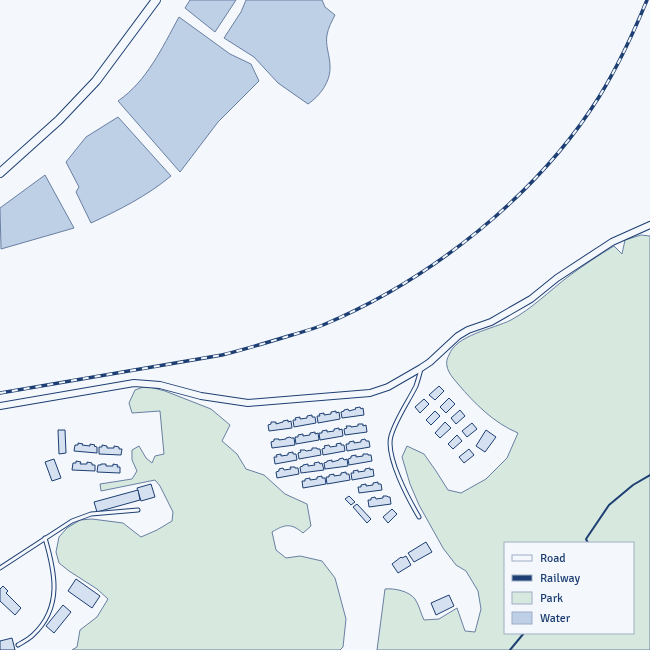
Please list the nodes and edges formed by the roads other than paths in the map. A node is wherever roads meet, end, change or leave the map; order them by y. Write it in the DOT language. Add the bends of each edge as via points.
graph roads {
  1 [pos="156,0"];
  2 [pos="0,173"];
  3 [pos="650,225"];
  4 [pos="421,368"];
  5 [pos="0,406"];
  6 [pos="138,510"];
  7 [pos="419,517"];
  8 [pos="45,538"];
  9 [pos="0,568"];
  10 [pos="18,645"];
  1 -- 2 [label="main road" via="96,81 59,120"];
  3 -- 4 [label="street" via="612,242 508,313 458,336"];
  4 -- 5 [label="street" via="388,387 370,393 248,403 201,396 160,385 134,383"];
  4 -- 7 [label="lane" via="390,442 393,462"];
  6 -- 8 [label="lane" via="91,514 72,521"];
  8 -- 9 [label="lane"];
  8 -- 10 [label="lane" via="53,564 55,591 51,608 44,623 33,635"];
}
